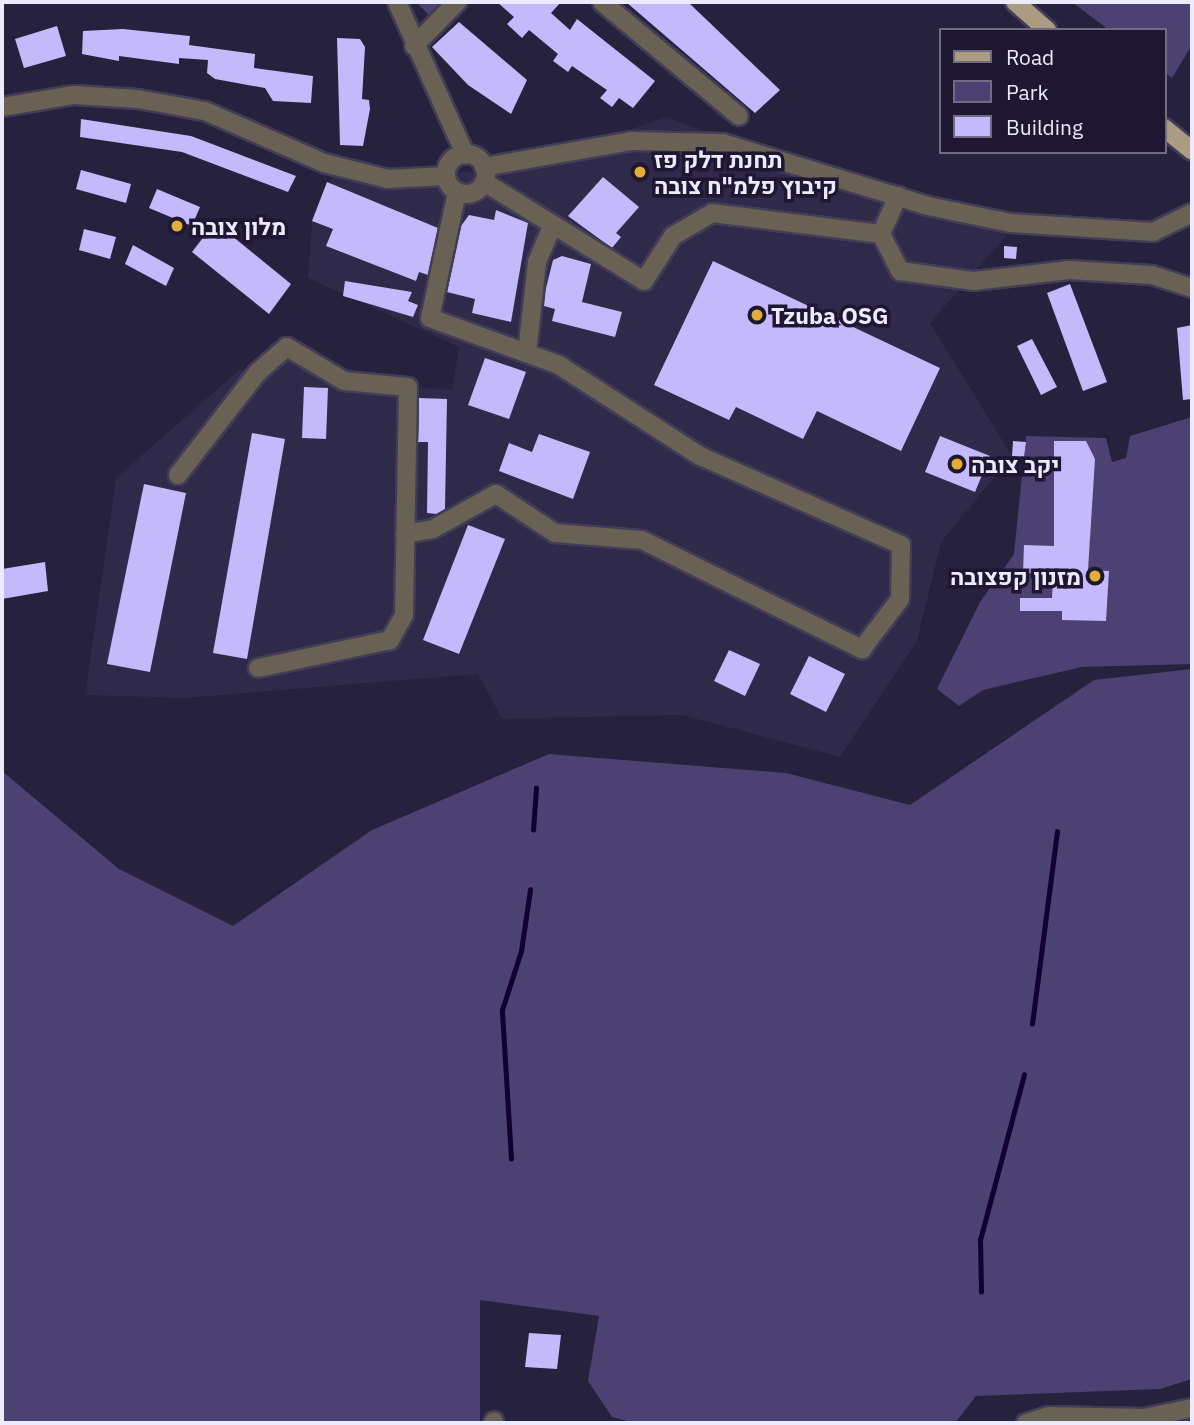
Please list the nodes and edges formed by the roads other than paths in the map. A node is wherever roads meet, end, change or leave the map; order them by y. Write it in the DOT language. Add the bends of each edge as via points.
graph roads {
  1 [pos="397,2"];
  2 [pos="457,2"];
  3 [pos="602,2"];
  4 [pos="1015,2"];
  5 [pos="1045,28"];
  6 [pos="414,46"];
  7 [pos="2,107"];
  8 [pos="739,116"];
  9 [pos="1166,130"];
  10 [pos="1192,151"];
  11 [pos="466,154"];
  12 [pos="484,175"];
  13 [pos="446,176"];
  14 [pos="457,192"];
  15 [pos="898,196"];
  16 [pos="1192,213"];
  17 [pos="552,226"];
  18 [pos="881,234"];
  19 [pos="1192,288"];
  20 [pos="527,353"];
  21 [pos="178,475"];
  22 [pos="405,534"];
  23 [pos="258,668"];
  24 [pos="1192,1408"];
  25 [pos="1027,1423"];
  1 -- 6 [label="street"];
  2 -- 6 [label="street"];
  3 -- 8 [label="street"];
  4 -- 5 [label="main road"];
  6 -- 11 [label="street"];
  7 -- 13 [label="street" via="74,95 138,99 205,111 324,163 388,179"];
  9 -- 10 [label="main road"];
  11 -- 12 [label="street"];
  11 -- 13 [label="street" via="451,161"];
  12 -- 14 [label="street" via="475,191"];
  12 -- 15 [label="street" via="631,141 723,143"];
  12 -- 17 [label="street"];
  13 -- 14 [label="street"];
  14 -- 20 [label="street" via="430,318"];
  15 -- 16 [label="street" via="1011,223 1111,230 1153,232"];
  15 -- 18 [label="street"];
  17 -- 18 [label="street" via="644,281 673,236 712,213"];
  17 -- 20 [label="street" via="537,262"];
  18 -- 19 [label="street" via="900,271 974,281 1069,270 1152,275"];
  20 -- 22 [label="street" via="559,365 700,456 901,545 900,599 862,649 642,540 555,533 496,494 433,529"];
  21 -- 22 [label="street" via="258,372 287,347 344,381 408,387"];
  22 -- 23 [label="street" via="404,615 390,640"];
  24 -- 25 [label="street" via="1144,1418 1049,1416"];
}
